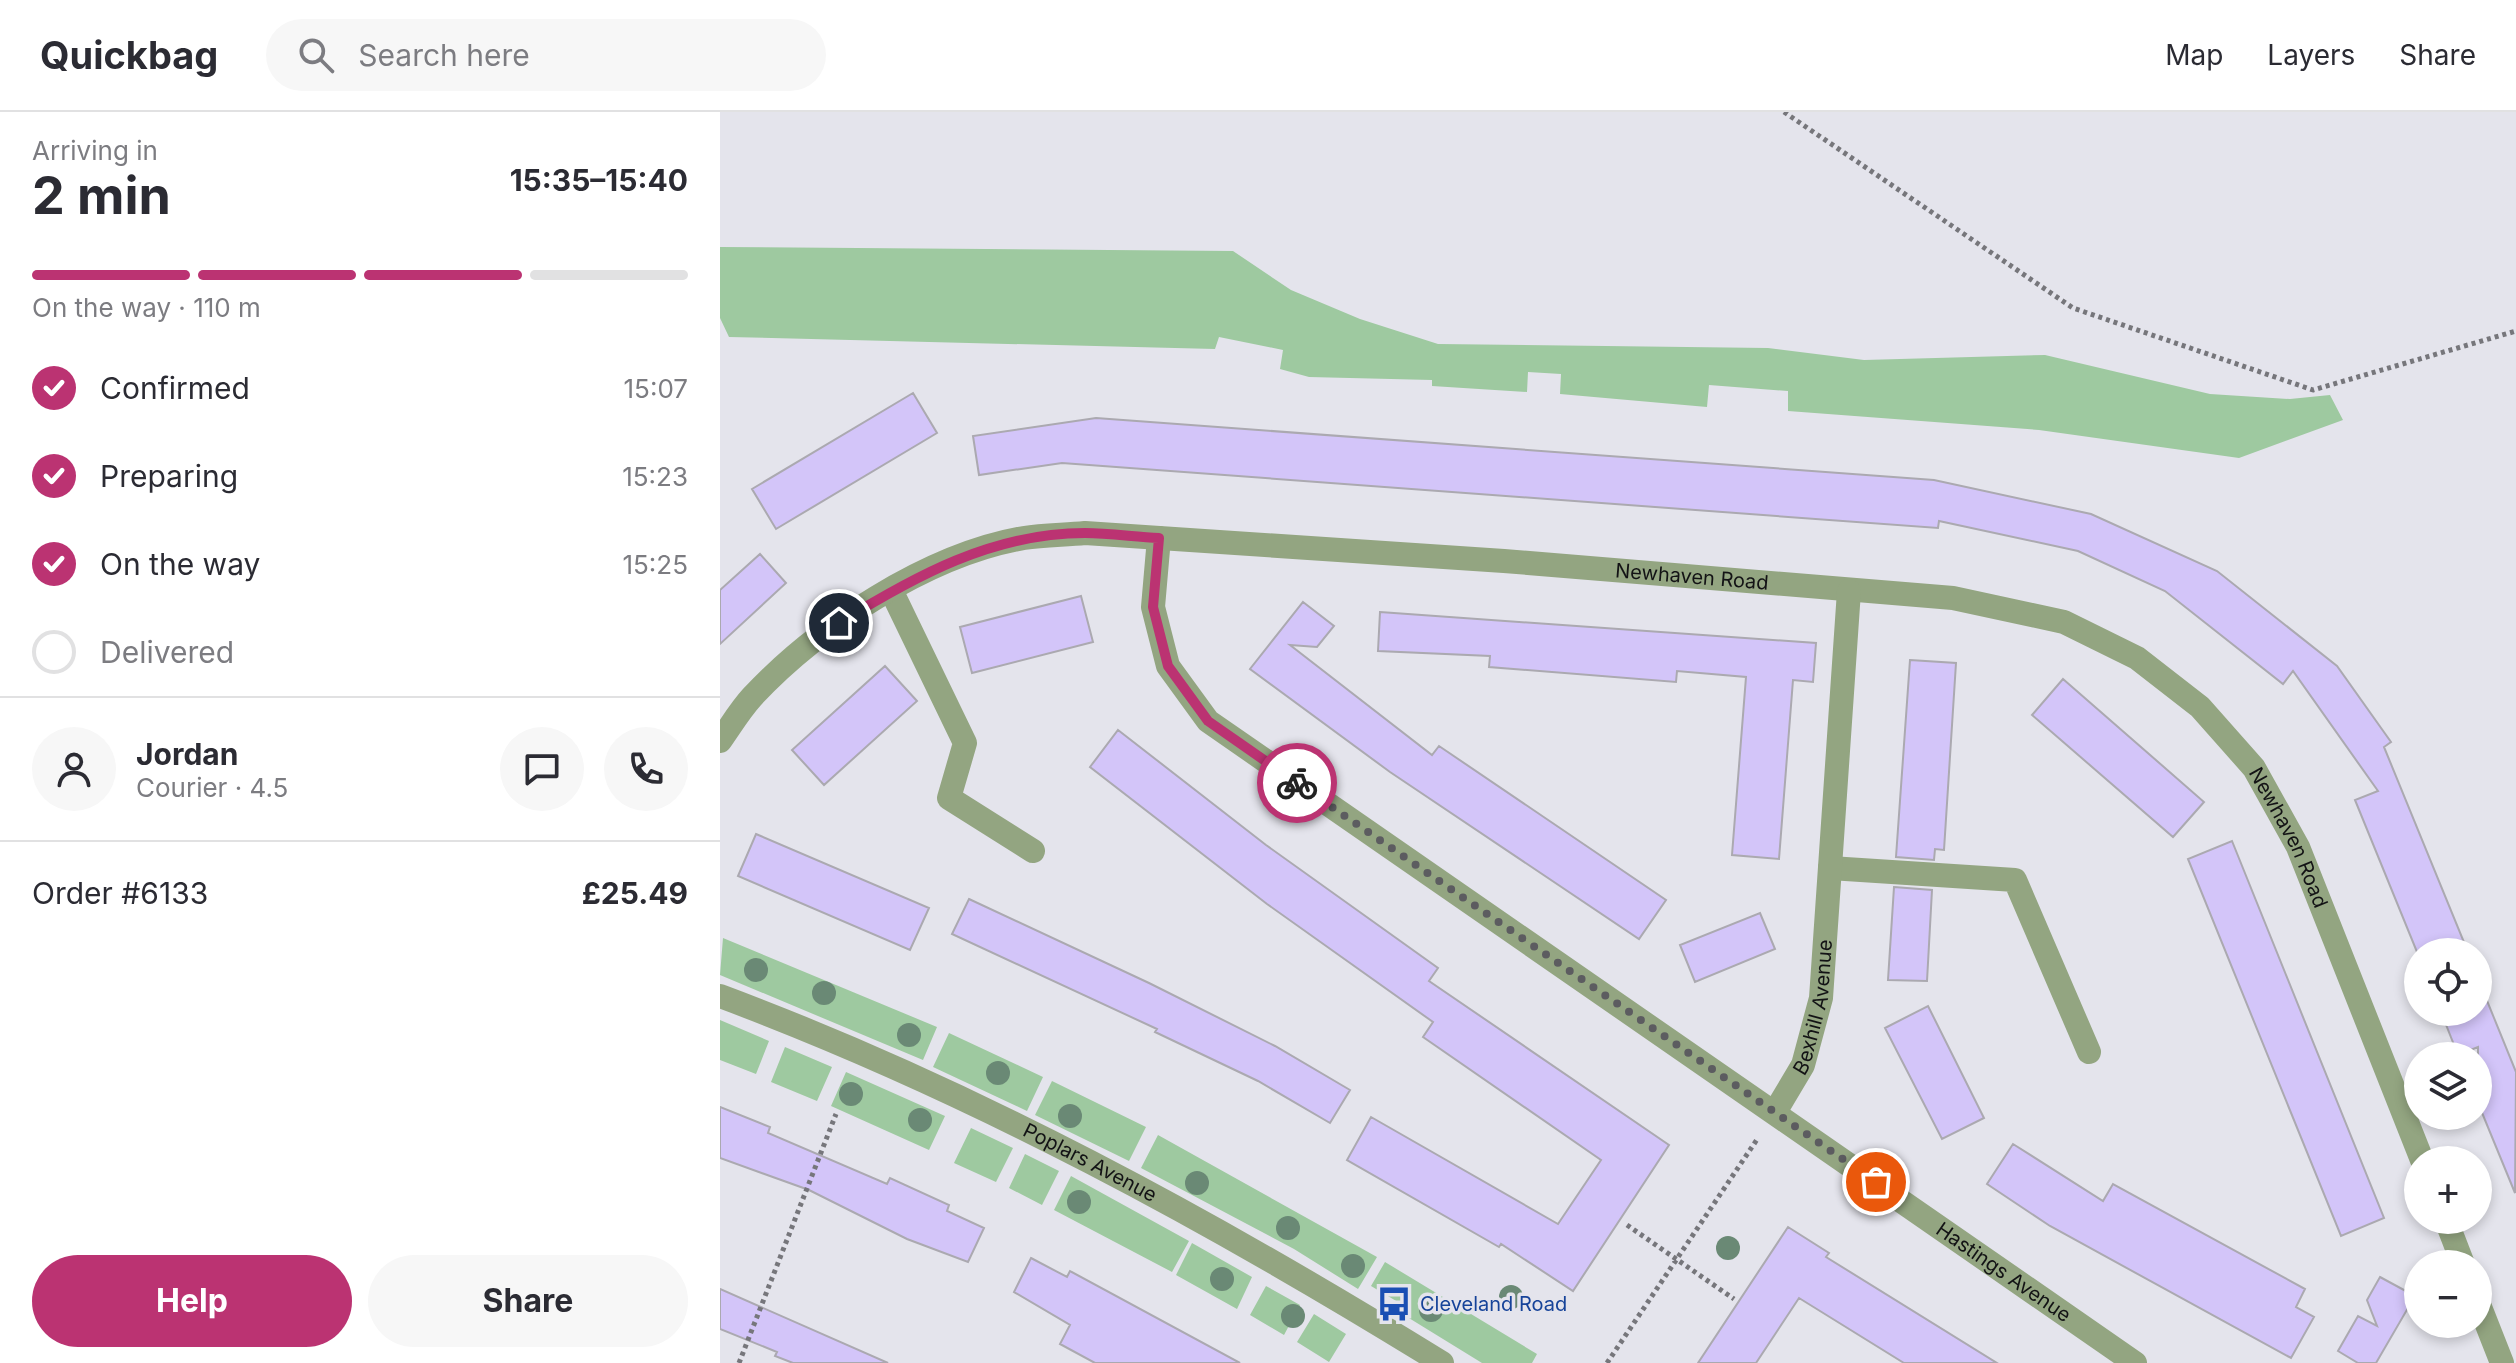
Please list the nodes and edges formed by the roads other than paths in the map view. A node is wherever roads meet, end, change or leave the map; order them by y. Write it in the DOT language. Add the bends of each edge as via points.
graph roads {
  1 [pos="1159,538"];
  2 [pos="891,590"];
  3 [pos="1849,591"];
  4 [pos="720,741"];
  5 [pos="1033,851"];
  6 [pos="1830,868"];
  7 [pos="720,996"];
  8 [pos="2089,1052"];
  9 [pos="1775,1112"];
  10 [pos="2416,1146"];
  11 [pos="2492,1338"];
  12 [pos="1442,1363"];
  13 [pos="2135,1363"];
  14 [pos="2502,1363"];
  1 -- 2 [label="street, Newhaven Road" via="1085,533 1023,538 956,558"];
  1 -- 3 [label="street, Newhaven Road"];
  1 -- 9 [label="street, Hastings Avenue" via="1153,607 1168,666 1208,721"];
  2 -- 4 [label="street, Newhaven Road" via="813,640 751,698"];
  2 -- 5 [label="street" via="965,743 949,798"];
  3 -- 6 [label="street, Bexhill Avenue"];
  3 -- 10 [label="street, Newhaven Road" via="1953,598 2064,622 2137,658 2200,707 2254,768 2298,847"];
  6 -- 8 [label="street" via="2015,880"];
  6 -- 9 [label="street, Bexhill Avenue" via="1821,998 1803,1065"];
  7 -- 12 [label="street, Poplars Avenue" via="1018,1127 1338,1299"];
  9 -- 13 [label="street, Hastings Avenue"];
  11 -- 14 [label="street"];
}
